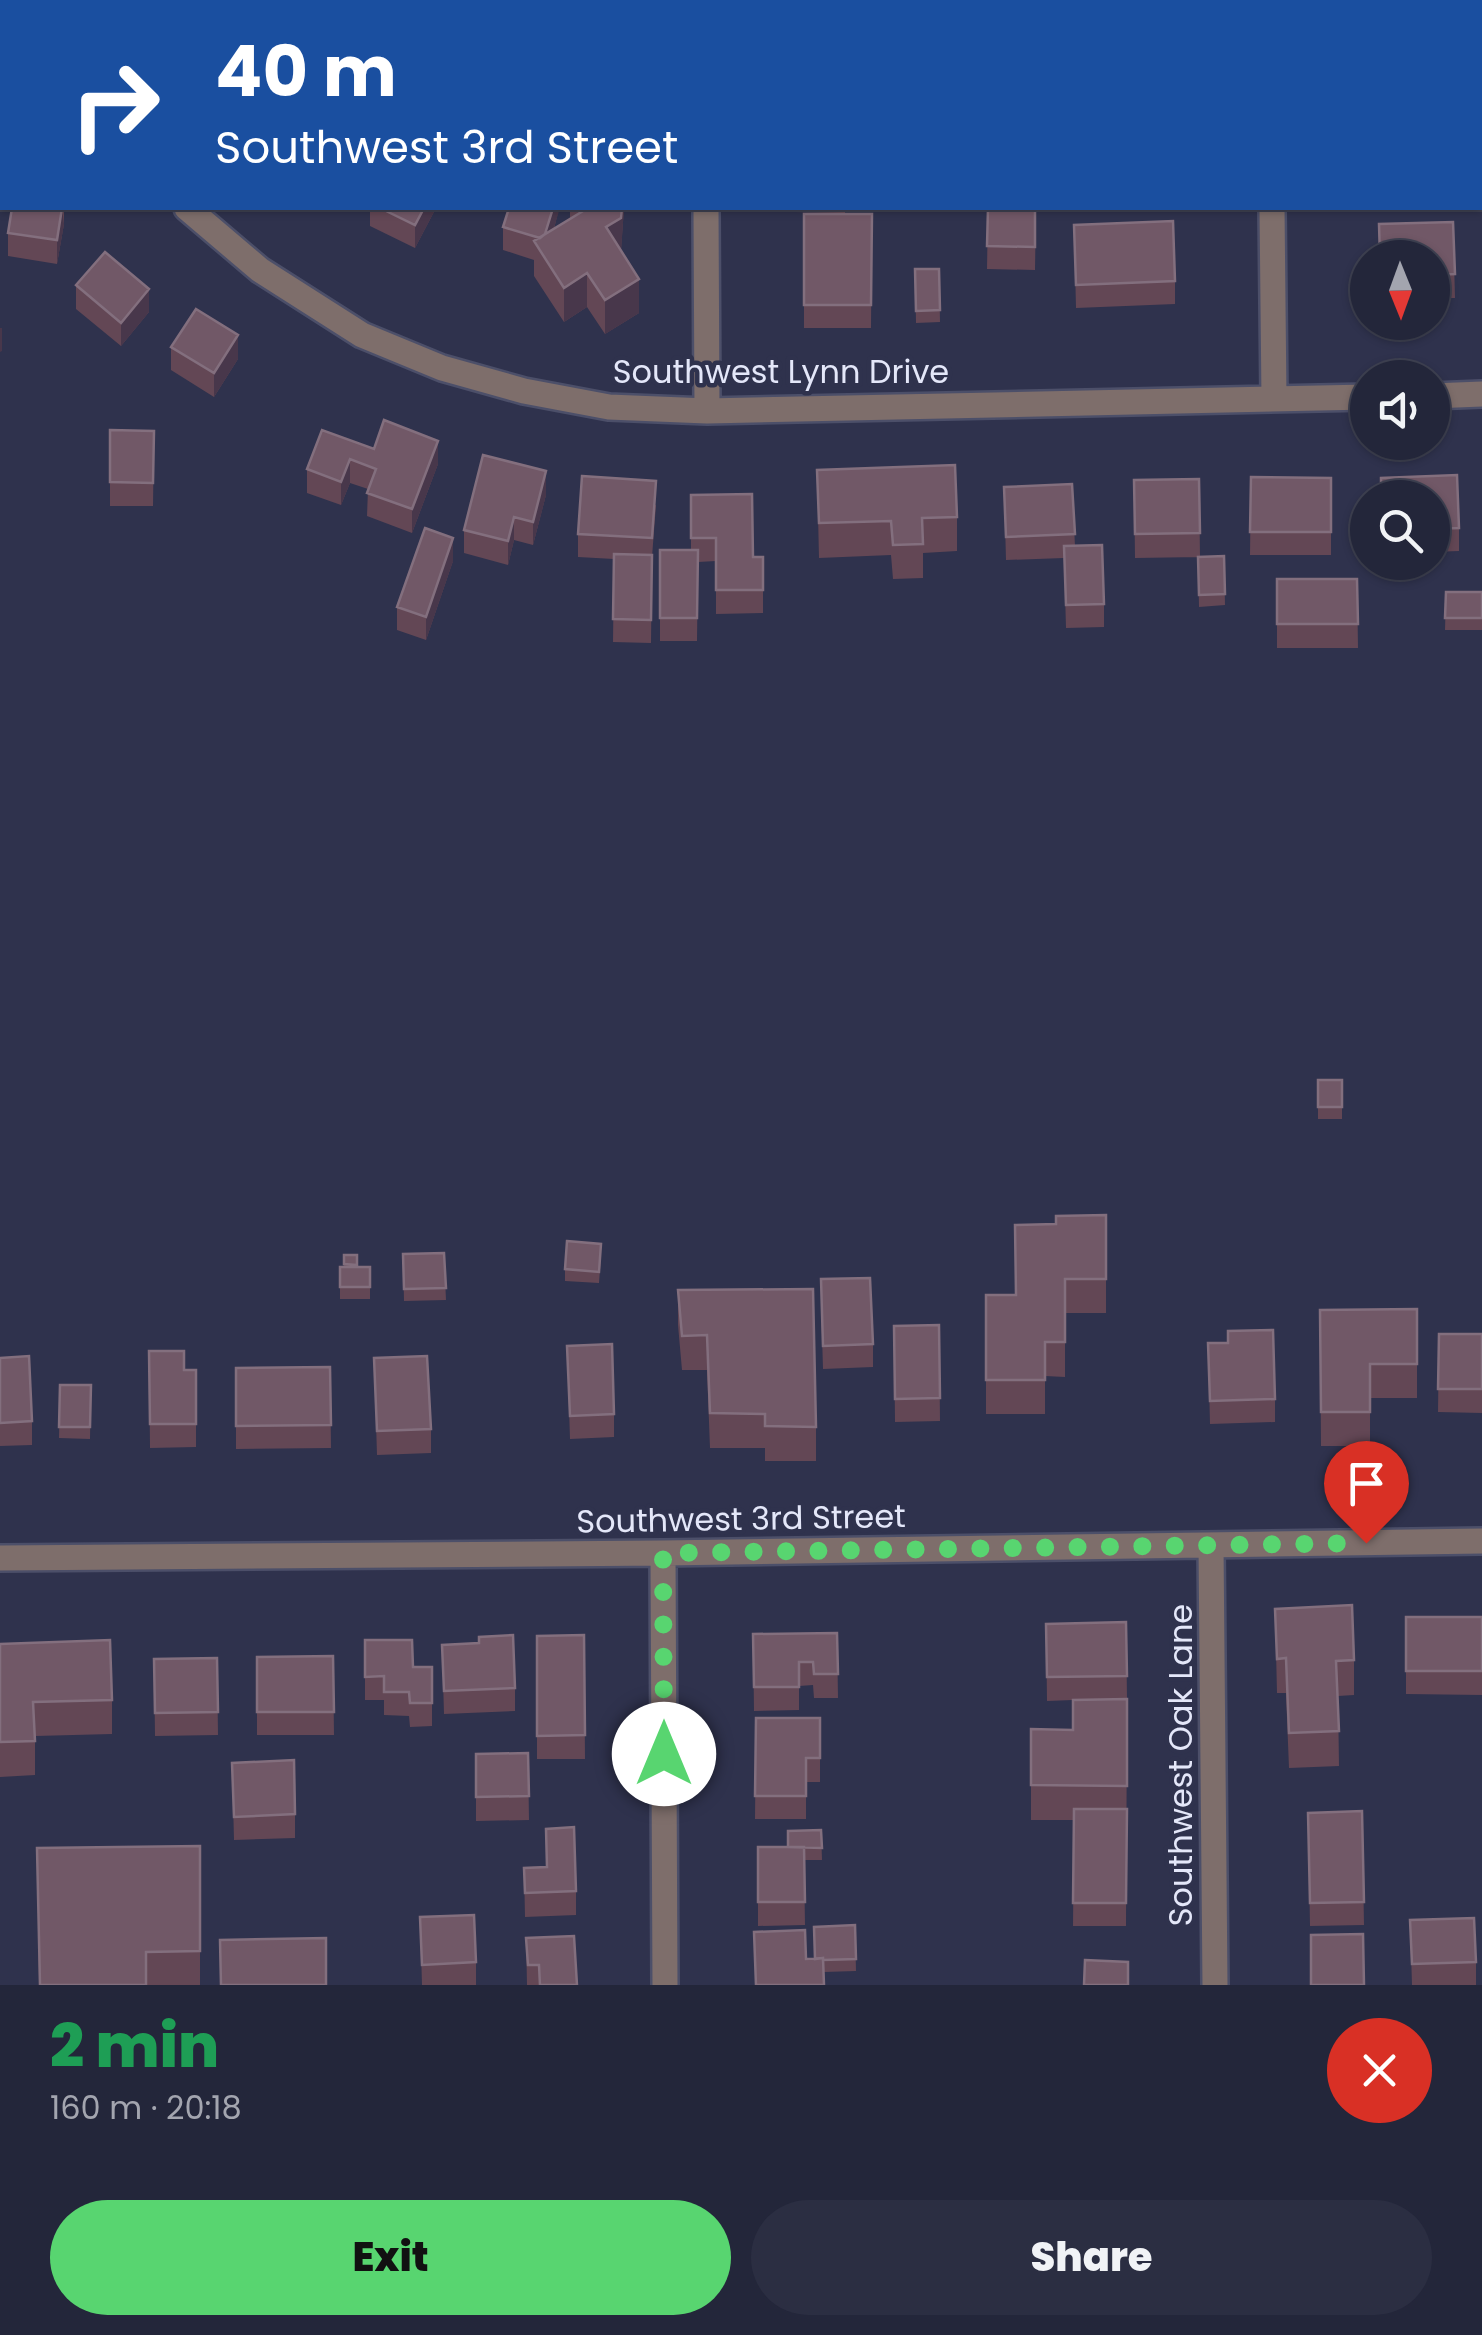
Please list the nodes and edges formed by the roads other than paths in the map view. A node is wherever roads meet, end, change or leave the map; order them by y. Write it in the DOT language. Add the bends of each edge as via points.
graph roads {
  1 [pos="189,210"];
  2 [pos="706,210"];
  3 [pos="1272,210"];
  4 [pos="1482,394"];
  5 [pos="1450,395"];
  6 [pos="1350,397"];
  7 [pos="1274,399"];
  8 [pos="707,411"];
  9 [pos="1482,1541"];
  10 [pos="1211,1545"];
  11 [pos="663,1553"];
  12 [pos="0,1558"];
  13 [pos="665,1985"];
  14 [pos="1215,1985"];
  1 -- 8 [label="street, Southwest Lynn Drive" via="260,270 362,336 442,368 610,407"];
  2 -- 8 [label="street"];
  3 -- 7 [label="street"];
  4 -- 5 [label="street"];
  6 -- 7 [label="street, Southwest Lynn Drive"];
  7 -- 8 [label="street, Southwest Lynn Drive"];
  9 -- 10 [label="street, Southwest 3rd Street"];
  10 -- 11 [label="street, Southwest 3rd Street"];
  10 -- 14 [label="street, Southwest Oak Lane"];
  11 -- 12 [label="street, Southwest 3rd Street"];
  11 -- 13 [label="street"];
}
